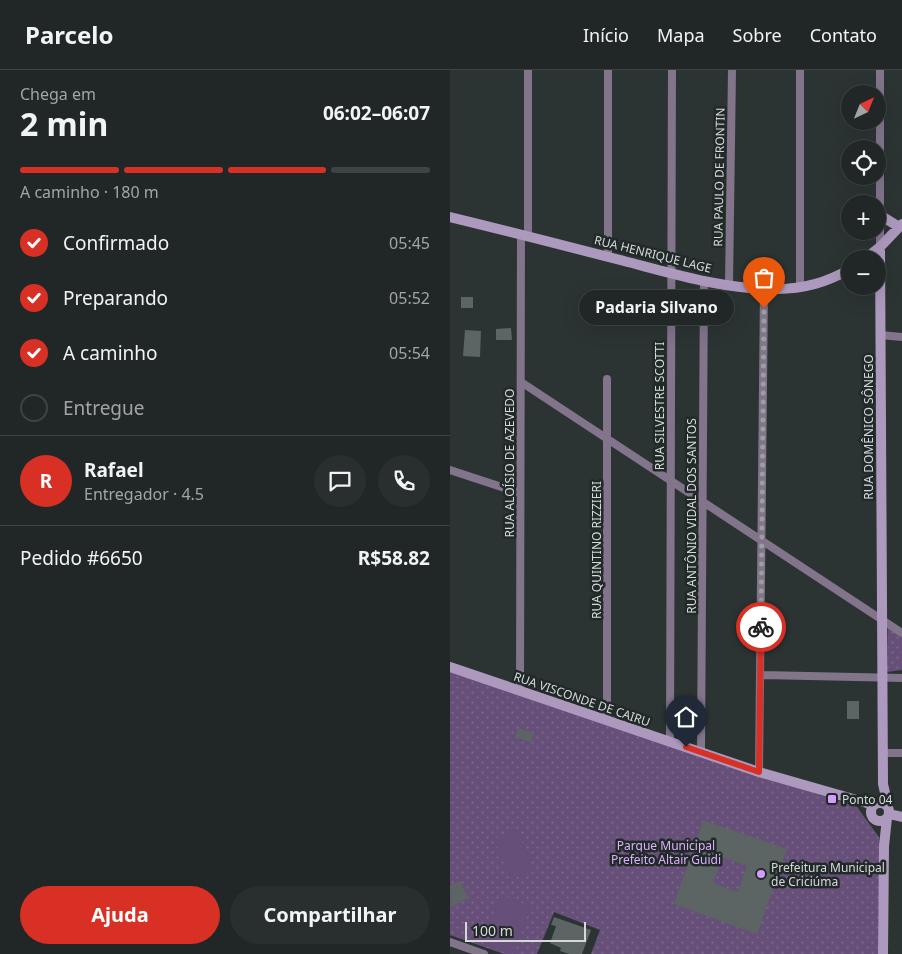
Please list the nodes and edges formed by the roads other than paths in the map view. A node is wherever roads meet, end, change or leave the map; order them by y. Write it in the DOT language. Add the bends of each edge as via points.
graph roads {
  1 [pos="528,70"];
  2 [pos="608,70"];
  3 [pos="672,70"];
  4 [pos="732,70"];
  5 [pos="800,70"];
  6 [pos="880,70"];
  7 [pos="880,195"];
  8 [pos="450,217"];
  9 [pos="886,218"];
  10 [pos="901,225"];
  11 [pos="524,235"];
  12 [pos="880,240"];
  13 [pos="880,247"];
  14 [pos="876,250"];
  15 [pos="608,257"];
  16 [pos="671,273"];
  17 [pos="841,273"];
  18 [pos="704,280"];
  19 [pos="729,285"];
  20 [pos="800,287"];
  21 [pos="764,289"];
  22 [pos="880,335"];
  23 [pos="902,337"];
  24 [pos="607,379"];
  25 [pos="521,382"];
  26 [pos="607,438"];
  27 [pos="450,470"];
  28 [pos="670,479"];
  29 [pos="520,493"];
  30 [pos="703,502"];
  31 [pos="762,540"];
  32 [pos="882,620"];
  33 [pos="902,633"];
  34 [pos="450,667"];
  35 [pos="760,675"];
  36 [pos="883,678"];
  37 [pos="902,678"];
  38 [pos="520,691"];
  39 [pos="607,720"];
  40 [pos="670,742"];
  41 [pos="701,752"];
  42 [pos="902,752"];
  43 [pos="883,753"];
  44 [pos="759,772"];
  45 [pos="883,784"];
  46 [pos="874,811"];
  47 [pos="888,813"];
  48 [pos="902,817"];
  49 [pos="884,846"];
  50 [pos="450,942"];
  51 [pos="484,954"];
  52 [pos="883,954"];
  1 -- 11 [label="street, RUA ALOÍSIO DE AZEVEDO"];
  2 -- 15 [label="street"];
  3 -- 16 [label="street, RUA SILVESTRE SCOTTI"];
  4 -- 19 [label="street, RUA PAULO DE FRONTIN"];
  5 -- 20 [label="street"];
  6 -- 7 [label="street, RUA DOMÊNICO SÔNEGO"];
  8 -- 11 [label="street, RUA HENRIQUE LAGE"];
  9 -- 10 [label="street"];
  10 -- 13 [label="street"];
  11 -- 15 [label="street, RUA HENRIQUE LAGE"];
  11 -- 25 [label="street, RUA ALOÍSIO DE AZEVEDO"];
  12 -- 13 [label="street, RUA DOMÊNICO SÔNEGO"];
  13 -- 14 [label="street"];
  13 -- 22 [label="street, RUA DOMÊNICO SÔNEGO"];
  15 -- 16 [label="street, RUA HENRIQUE LAGE"];
  16 -- 18 [label="street, RUA HENRIQUE LAGE"];
  16 -- 28 [label="street, RUA SILVESTRE SCOTTI"];
  17 -- 20 [label="street, RUA HENRIQUE LAGE"];
  18 -- 19 [label="street, RUA HENRIQUE LAGE"];
  18 -- 30 [label="street, RUA ANTÔNIO VIDAL DOS SANTOS"];
  19 -- 21 [label="street, RUA HENRIQUE LAGE"];
  20 -- 21 [label="street, RUA HENRIQUE LAGE"];
  21 -- 31 [label="street"];
  22 -- 23 [label="street"];
  22 -- 32 [label="street, RUA DOMÊNICO SÔNEGO"];
  24 -- 26 [label="street, RUA QUINTINO RIZZIERI"];
  25 -- 26 [label="street"];
  25 -- 29 [label="street, RUA ALOÍSIO DE AZEVEDO"];
  26 -- 28 [label="street"];
  26 -- 39 [label="street, RUA QUINTINO RIZZIERI"];
  27 -- 29 [label="street"];
  28 -- 30 [label="street"];
  28 -- 40 [label="street, RUA SILVESTRE SCOTTI"];
  29 -- 38 [label="street, RUA ALOÍSIO DE AZEVEDO"];
  30 -- 31 [label="street"];
  30 -- 41 [label="street, RUA ANTÔNIO VIDAL DOS SANTOS"];
  31 -- 32 [label="street"];
  31 -- 35 [label="street"];
  32 -- 33 [label="street"];
  32 -- 36 [label="street, RUA DOMÊNICO SÔNEGO"];
  34 -- 38 [label="street, RUA VISCONDE DE CAIRU"];
  35 -- 36 [label="street"];
  35 -- 44 [label="street"];
  36 -- 37 [label="street"];
  36 -- 43 [label="street, RUA DOMÊNICO SÔNEGO"];
  38 -- 39 [label="street, RUA VISCONDE DE CAIRU"];
  39 -- 40 [label="street, RUA VISCONDE DE CAIRU"];
  40 -- 41 [label="street, RUA VISCONDE DE CAIRU"];
  41 -- 44 [label="street, RUA VISCONDE DE CAIRU"];
  42 -- 43 [label="street"];
  43 -- 45 [label="street, RUA DOMÊNICO SÔNEGO"];
  44 -- 46 [label="street, RUA VISCONDE DE CAIRU" via="862,800"];
  45 -- 46 [label="street, RUA DOMÊNICO SÔNEGO"];
  45 -- 47 [label="street, RUA DOMÊNICO SÔNEGO"];
  46 -- 47 [label="street" via="882,821"];
  46 -- 47 [label="street" via="882,803"];
  46 -- 49 [label="street, RUA DOMÊNICO SÔNEGO"];
  47 -- 48 [label="street"];
  47 -- 49 [label="street, RUA DOMÊNICO SÔNEGO"];
  49 -- 52 [label="street, RUA DOMÊNICO SÔNEGO"];
  50 -- 51 [label="street"];
}
